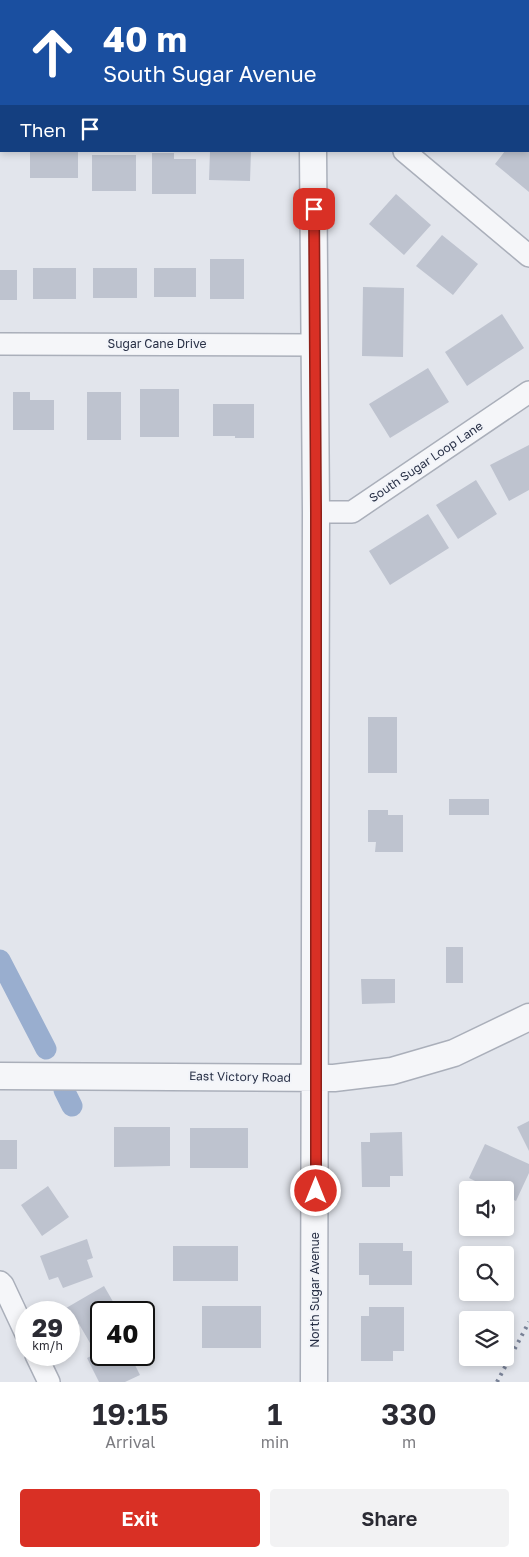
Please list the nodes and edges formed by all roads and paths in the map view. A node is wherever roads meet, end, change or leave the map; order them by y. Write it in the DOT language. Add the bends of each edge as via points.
graph roads {
  1 [pos="313,152"];
  2 [pos="405,152"];
  3 [pos="529,256"];
  4 [pos="0,344"];
  5 [pos="314,345"];
  6 [pos="529,392"];
  7 [pos="316,512"];
  8 [pos="529,1017"];
  9 [pos="0,1076"];
  10 [pos="316,1078"];
  11 [pos="0,1282"];
  12 [pos="15,1311"];
  13 [pos="42,1366"];
  14 [pos="50,1382"];
  15 [pos="314,1382"];
  1 -- 5 [label="street, North Sugar Avenue"];
  2 -- 3 [label="street"];
  4 -- 5 [label="street, Sugar Cane Drive"];
  5 -- 7 [label="street, North Sugar Avenue"];
  6 -- 7 [label="street, South Sugar Loop Lane" via="352,512"];
  7 -- 10 [label="street, North Sugar Avenue"];
  8 -- 10 [label="street, East Victory Road" via="454,1053 392,1071"];
  9 -- 10 [label="street, East Victory Road"];
  10 -- 15 [label="street, North Sugar Avenue"];
  11 -- 12 [label="street"];
  13 -- 14 [label="street"];
}
